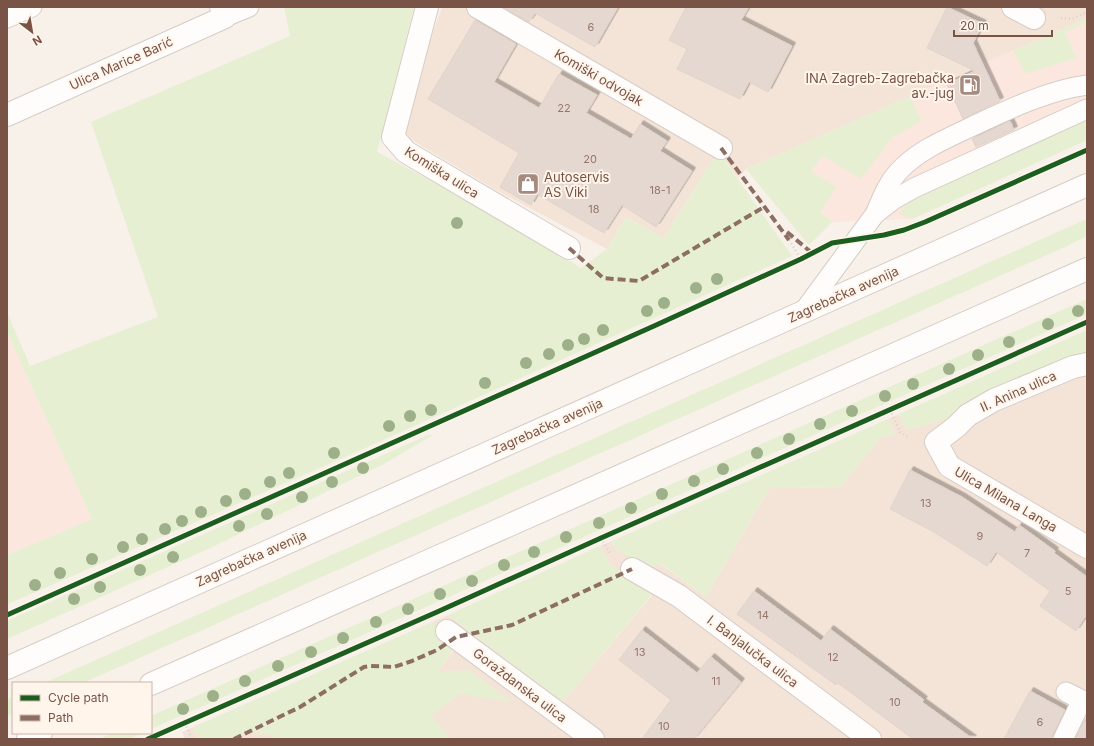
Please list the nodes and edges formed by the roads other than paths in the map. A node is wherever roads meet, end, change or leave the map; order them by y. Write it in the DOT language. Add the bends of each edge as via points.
graph roads {
  1 [pos="32,7"];
  2 [pos="249,7"];
  3 [pos="427,7"];
  4 [pos="478,7"];
  5 [pos="1013,7"];
  6 [pos="223,12"];
  7 [pos="7,18"];
  8 [pos="1034,18"];
  9 [pos="1087,85"];
  10 [pos="1087,109"];
  11 [pos="7,115"];
  12 [pos="721,148"];
  13 [pos="1087,185"];
  14 [pos="875,214"];
  15 [pos="569,248"];
  16 [pos="1087,269"];
  17 [pos="802,312"];
  18 [pos="1087,364"];
  19 [pos="936,442"];
  20 [pos="1087,547"];
  21 [pos="632,569"];
  22 [pos="447,631"];
  23 [pos="7,668"];
  24 [pos="152,684"];
  25 [pos="1066,692"];
  26 [pos="39,734"];
  27 [pos="28,739"];
  28 [pos="593,739"];
  29 [pos="870,739"];
  30 [pos="1063,739"];
  1 -- 7 [label="lane"];
  2 -- 6 [label="lane"];
  3 -- 15 [label="main road, Komiška ulica" via="393,137 406,152"];
  4 -- 12 [label="main road, Komiški odvojak"];
  5 -- 8 [label="main road"];
  6 -- 11 [label="main road, Ulica Marice Barić"];
  9 -- 14 [label="lane" via="1040,97 927,148 897,173 886,188"];
  10 -- 14 [label="lane" via="914,188"];
  13 -- 17 [label="main road, Zagrebačka avenija"];
  14 -- 17 [label="lane"];
  16 -- 24 [label="main road"];
  17 -- 23 [label="main road, Zagrebačka avenija"];
  18 -- 19 [label="main road, II. Anina ulica" via="1073,367 994,400 968,415"];
  19 -- 20 [label="main road, Ulica Milana Langa" via="949,466"];
  21 -- 29 [label="main road, I. Banjalučka ulica" via="679,596"];
  22 -- 28 [label="main road, Goraždanska ulica"];
  25 -- 30 [label="lane" via="1082,700"];
  26 -- 27 [label="main road"];
}
